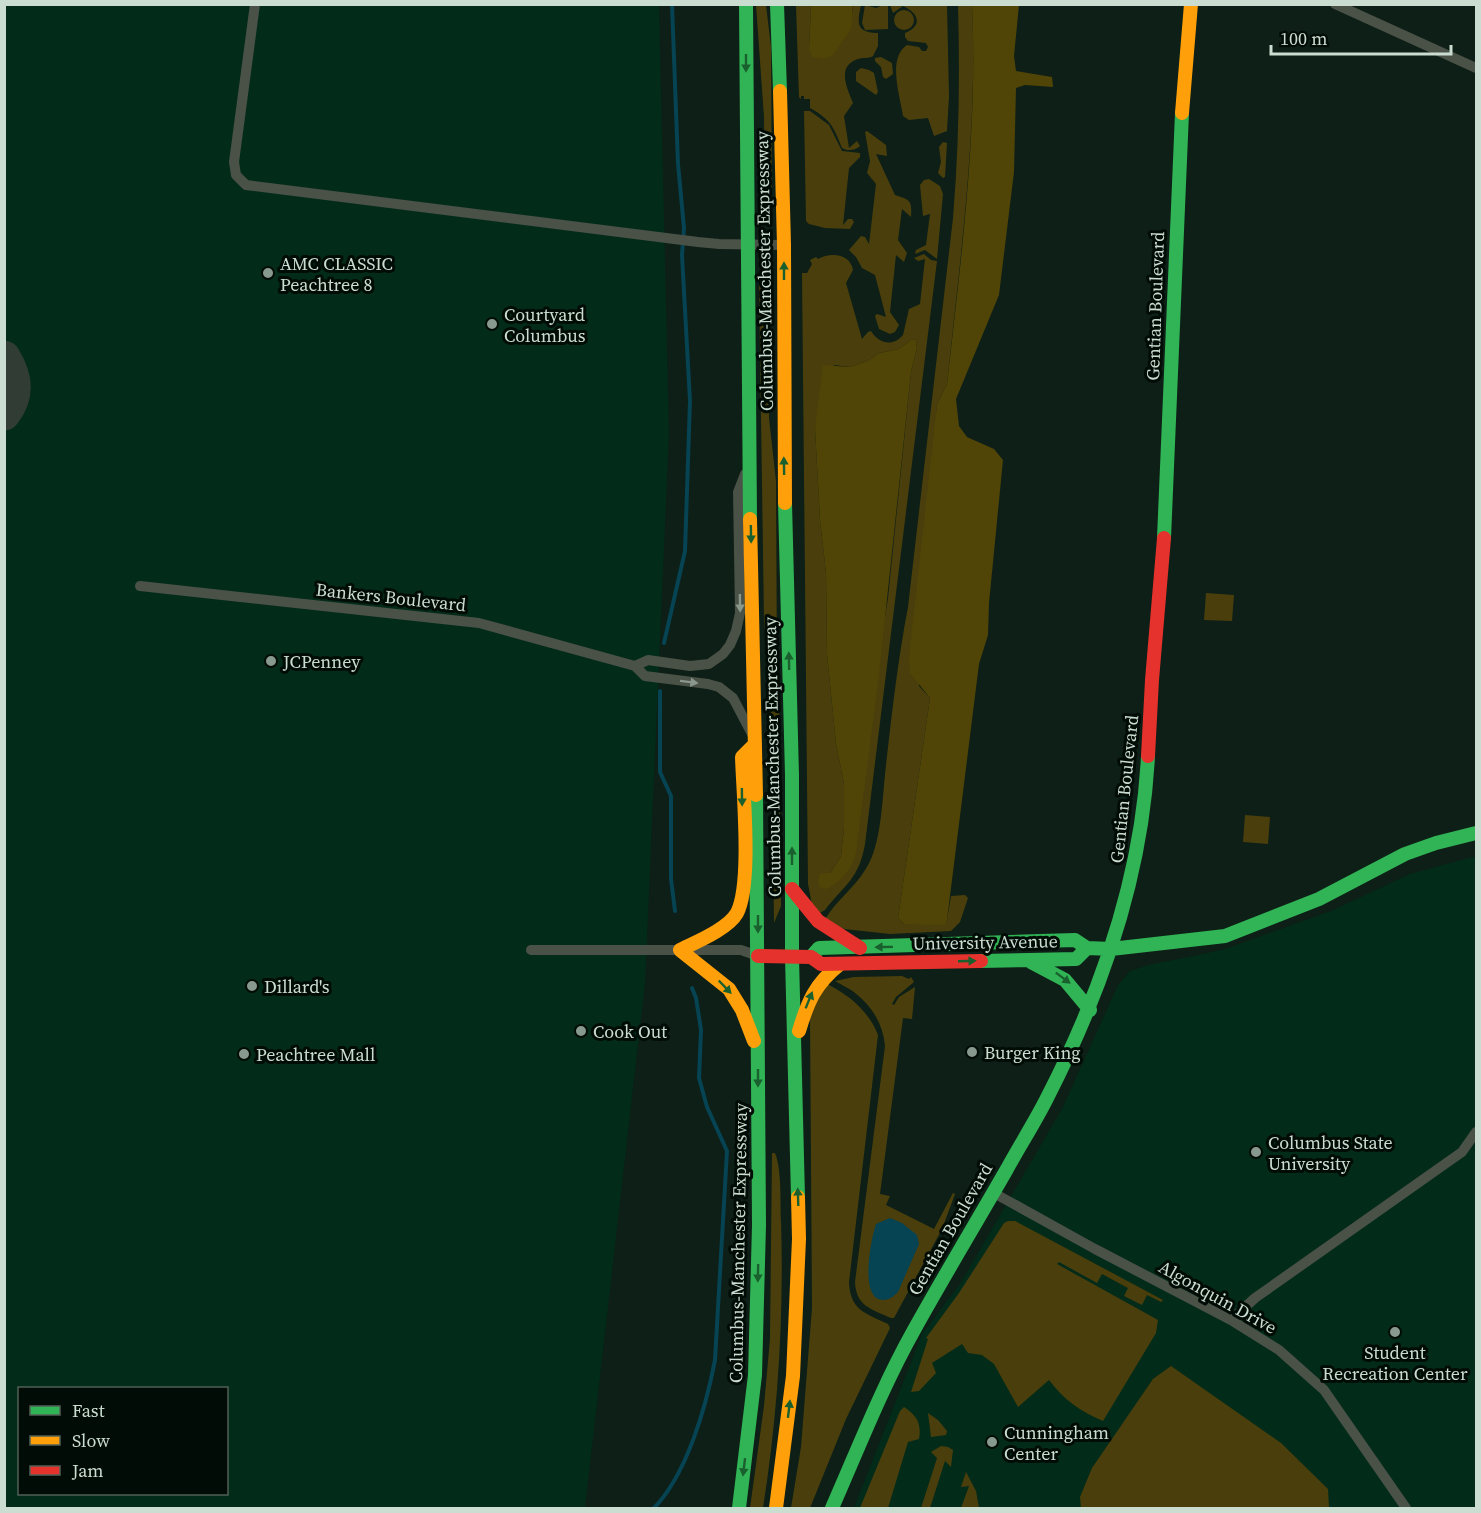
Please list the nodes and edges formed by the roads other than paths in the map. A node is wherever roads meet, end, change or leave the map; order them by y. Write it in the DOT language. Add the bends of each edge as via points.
graph roads {
  1 [pos="255,4"];
  2 [pos="746,4"];
  3 [pos="777,4"];
  4 [pos="1191,4"];
  5 [pos="1335,4"];
  6 [pos="1476,68"];
  7 [pos="747,244"];
  8 [pos="784,245"];
  9 [pos="749,463"];
  10 [pos="140,586"];
  11 [pos="635,666"];
  12 [pos="755,742"];
  13 [pos="1476,833"];
  14 [pos="792,889"];
  15 [pos="860,948"];
  16 [pos="1087,948"];
  17 [pos="1112,949"];
  18 [pos="531,950"];
  19 [pos="680,950"];
  20 [pos="758,956"];
  21 [pos="792,957"];
  22 [pos="811,957"];
  23 [pos="1026,959"];
  24 [pos="840,964"];
  25 [pos="1090,1010"];
  26 [pos="794,1047"];
  27 [pos="758,1051"];
  28 [pos="1476,1132"];
  29 [pos="992,1192"];
  30 [pos="1231,1320"];
  31 [pos="739,1509"];
  32 [pos="776,1509"];
  33 [pos="832,1509"];
  34 [pos="1406,1509"];
  1 -- 7 [label="street" via="234,162 236,175 246,185 698,242"];
  2 -- 7 [label="main road, Columbus-Manchester Expressway, one-way"];
  3 -- 8 [label="main road, Columbus-Manchester Expressway"];
  4 -- 17 [label="main road, Gentian Boulevard" via="1180,120 1164,537 1148,761 1139,843"];
  5 -- 6 [label="street"];
  7 -- 8 [label="street"];
  7 -- 9 [label="main road, Columbus-Manchester Expressway"];
  14 -- 8 [label="main road, Columbus-Manchester Expressway, one-way"];
  9 -- 11 [label="street, Bankers Boulevard, one-way" via="738,492 740,613 730,645 717,660 703,666 648,660"];
  9 -- 12 [label="main road, Columbus-Manchester Expressway, one-way"];
  10 -- 11 [label="street, Bankers Boulevard" via="479,623"];
  11 -- 12 [label="street, Bankers Boulevard, one-way" via="645,676 719,687 733,698"];
  12 -- 19 [label="main road, one-way" via="742,757 743,889 736,913 721,927"];
  12 -- 20 [label="main road, Columbus-Manchester Expressway, one-way"];
  13 -- 17 [label="main road, University Avenue" via="1405,854 1319,898 1225,936"];
  14 -- 15 [label="main road" via="818,921"];
  14 -- 21 [label="main road, Columbus-Manchester Expressway"];
  16 -- 15 [label="main road, one-way" via="1075,940"];
  15 -- 22 [label="main road" via="819,948"];
  16 -- 17 [label="main road, University Avenue"];
  16 -- 23 [label="main road, University Avenue" via="1076,958"];
  17 -- 25 [label="main road, Gentian Boulevard"];
  18 -- 19 [label="street"];
  19 -- 20 [label="street" via="741,950"];
  19 -- 27 [label="main road, one-way" via="729,988"];
  20 -- 21 [label="main road, University Avenue"];
  20 -- 27 [label="main road, Columbus-Manchester Expressway"];
  21 -- 22 [label="main road, University Avenue"];
  21 -- 26 [label="main road, Columbus-Manchester Expressway"];
  22 -- 24 [label="main road, University Avenue" via="821,964"];
  24 -- 23 [label="main road, University Avenue, one-way"];
  23 -- 25 [label="main road, one-way" via="1071,983"];
  26 -- 24 [label="main road, one-way" via="814,987"];
  25 -- 29 [label="main road, Gentian Boulevard" via="1047,1099"];
  32 -- 26 [label="main road, Columbus-Manchester Expressway, one-way" via="793,1376 799,1239"];
  27 -- 31 [label="main road, Columbus-Manchester Expressway, one-way" via="755,1375"];
  28 -- 30 [label="street" via="1462,1152 1254,1298"];
  29 -- 30 [label="street, Algonquin Drive"];
  29 -- 33 [label="main road, Gentian Boulevard" via="912,1333"];
  30 -- 34 [label="street, Algonquin Drive" via="1279,1350 1324,1390"];
}
